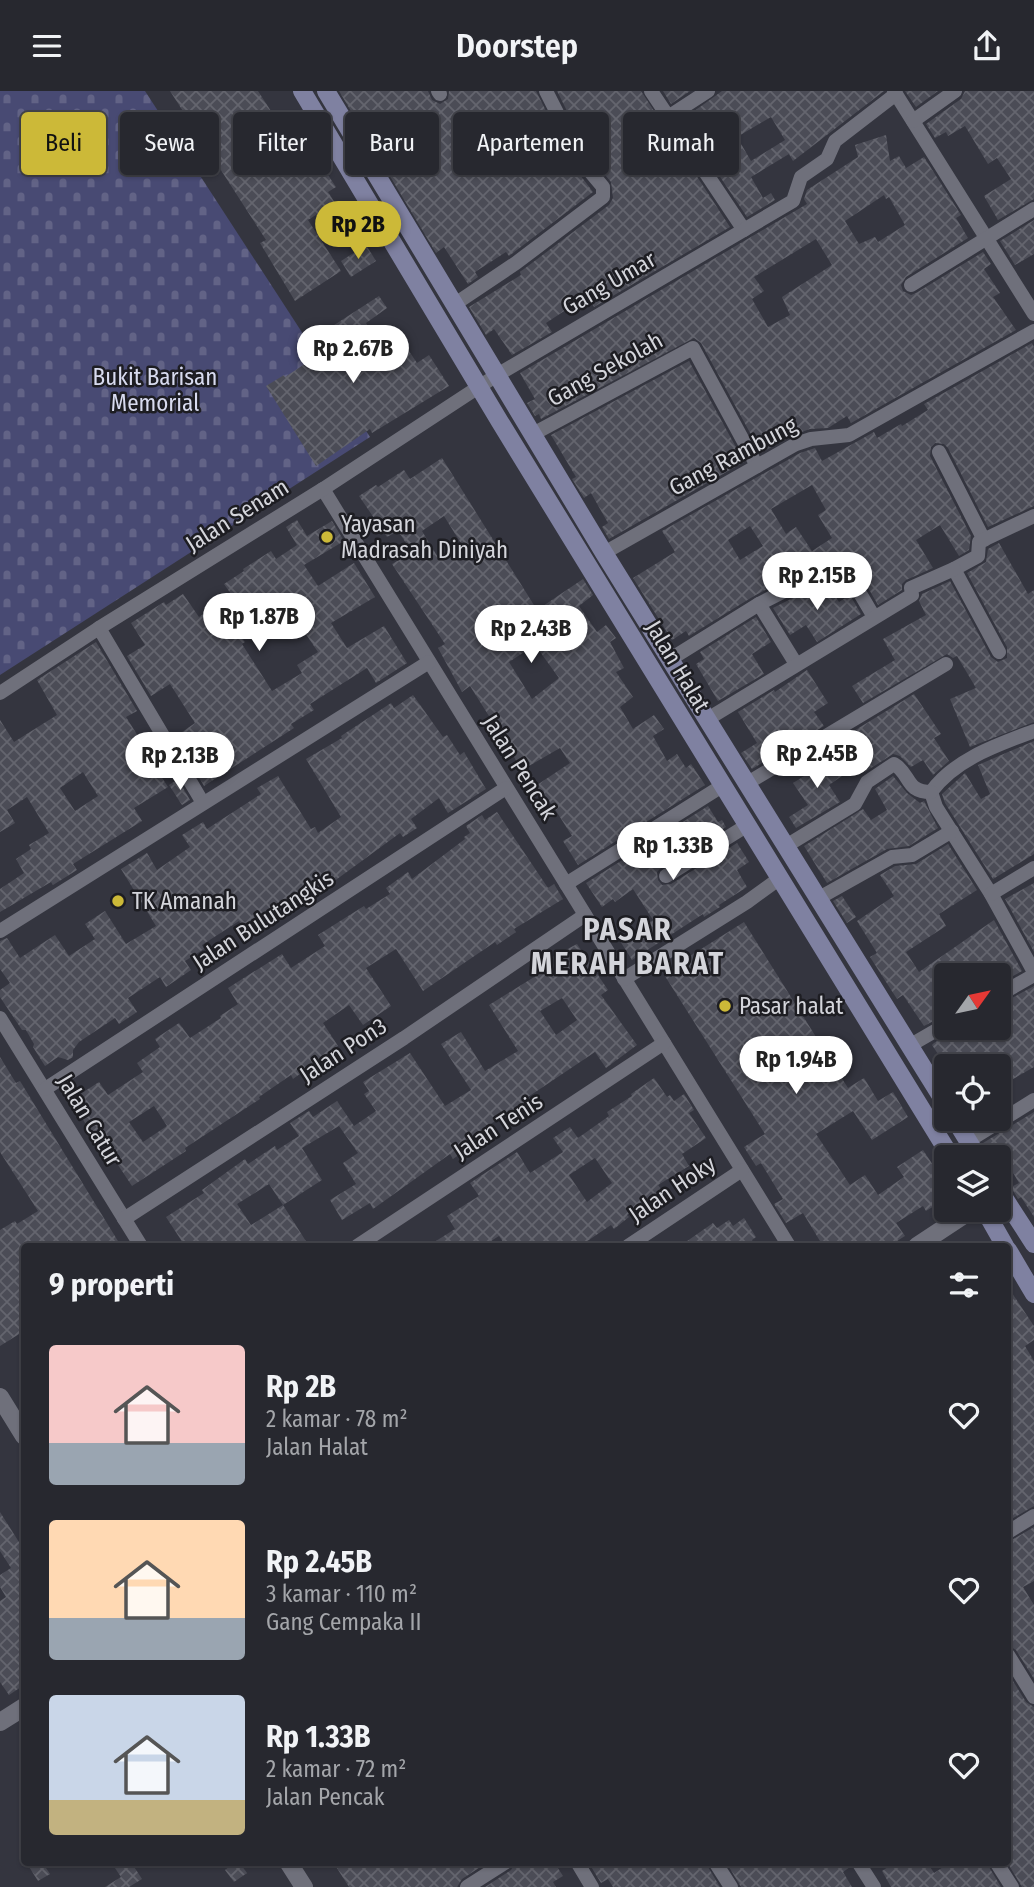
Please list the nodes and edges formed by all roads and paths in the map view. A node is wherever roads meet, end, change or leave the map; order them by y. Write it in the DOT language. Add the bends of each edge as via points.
graph roads {
  1 [pos="302,91"];
  2 [pos="326,91"];
  3 [pos="546,91"];
  4 [pos="651,91"];
  5 [pos="708,91"];
  6 [pos="955,91"];
  7 [pos="895,92"];
  8 [pos="665,112"];
  9 [pos="676,112"];
  10 [pos="913,121"];
  11 [pos="707,175"];
  12 [pos="1034,209"];
  13 [pos="744,230"];
  14 [pos="986,238"];
  15 [pos="911,285"];
  16 [pos="455,304"];
  17 [pos="1034,314"];
  18 [pos="1034,331"];
  19 [pos="497,375"];
  20 [pos="479,387"];
  21 [pos="533,434"];
  22 [pos="939,452"];
  23 [pos="757,466"];
  24 [pos="323,489"];
  25 [pos="1033,518"];
  26 [pos="984,540"];
  27 [pos="604,553"];
  28 [pos="954,569"];
  29 [pos="759,604"];
  30 [pos="874,617"];
  31 [pos="99,628"];
  32 [pos="999,652"];
  33 [pos="669,660"];
  34 [pos="429,662"];
  35 [pos="796,664"];
  36 [pos="946,664"];
  37 [pos="0,693"];
  38 [pos="706,720"];
  39 [pos="1034,731"];
  40 [pos="746,783"];
  41 [pos="722,786"];
  42 [pos="506,788"];
  43 [pos="931,792"];
  44 [pos="203,803"];
  45 [pos="746,825"];
  46 [pos="952,831"];
  47 [pos="786,846"];
  48 [pos="1034,868"];
  49 [pos="666,876"];
  50 [pos="780,878"];
  51 [pos="566,884"];
  52 [pos="991,894"];
  53 [pos="819,898"];
  54 [pos="585,915"];
  55 [pos="0,931"];
  56 [pos="1034,974"];
  57 [pos="624,979"];
  58 [pos="1012,987"];
  59 [pos="0,1018"];
  60 [pos="934,1031"];
  61 [pos="664,1043"];
  62 [pos="909,1045"];
  63 [pos="934,1085"];
  64 [pos="46,1089"];
  65 [pos="1034,1100"];
  66 [pos="962,1131"];
  67 [pos="968,1141"];
  68 [pos="944,1145"];
  69 [pos="970,1145"];
  70 [pos="742,1170"];
  71 [pos="1011,1209"];
  72 [pos="124,1219"];
  73 [pos="953,1222"];
  74 [pos="992,1222"];
  75 [pos="139,1243"];
  76 [pos="362,1243"];
  77 [pos="632,1243"];
  78 [pos="787,1243"];
  79 [pos="922,1243"];
  80 [pos="1004,1243"];
  81 [pos="1034,1244"];
  82 [pos="1011,1255"];
  83 [pos="1034,1294"];
  84 [pos="0,1397"];
  85 [pos="21,1431"];
  86 [pos="1034,1516"];
  87 [pos="1011,1530"];
  88 [pos="1011,1659"];
  89 [pos="1032,1689"];
  90 [pos="21,1709"];
  91 [pos="0,1722"];
  92 [pos="291,1866"];
  93 [pos="500,1866"];
  94 [pos="579,1866"];
  95 [pos="718,1866"];
  96 [pos="861,1866"];
  97 [pos="999,1866"];
  98 [pos="304,1887"];
  99 [pos="467,1887"];
  100 [pos="592,1887"];
  101 [pos="731,1887"];
  102 [pos="874,1887"];
  103 [pos="1012,1887"];
  1 -- 20 [label="main road, Jalan Halat"];
  2 -- 16 [label="main road, Jalan Halat"];
  3 -- 16 [label="street" via="582,162 603,187 603,197"];
  4 -- 8 [label="street"];
  5 -- 9 [label="street"];
  6 -- 10 [label="street"];
  7 -- 10 [label="street"];
  7 -- 13 [label="street, Gang Umar" via="835,141 827,159 801,177 793,201"];
  10 -- 14 [label="street"];
  11 -- 13 [label="street"];
  12 -- 14 [label="street"];
  13 -- 19 [label="street, Gang Umar"];
  14 -- 15 [label="street"];
  14 -- 17 [label="street"];
  16 -- 19 [label="main road, Jalan Halat"];
  18 -- 23 [label="street, Gang Rambung" via="849,435 796,444"];
  19 -- 20 [label="street, Jalan Senam"];
  19 -- 21 [label="main road, Jalan Halat"];
  20 -- 24 [label="street, Jalan Senam"];
  20 -- 41 [label="main road, Jalan Halat"];
  21 -- 23 [label="street, Gang Sekolah" via="690,348 696,350"];
  21 -- 27 [label="main road, Jalan Halat"];
  22 -- 26 [label="street"];
  23 -- 27 [label="street, Gang Rambung"];
  24 -- 31 [label="street, Jalan Senam"];
  24 -- 34 [label="street, Jalan Pencak"];
  25 -- 26 [label="street"];
  26 -- 28 [label="street" via="979,542 978,556"];
  27 -- 33 [label="main road, Jalan Halat"];
  28 -- 30 [label="street" via="911,588 912,594"];
  28 -- 32 [label="street"];
  29 -- 30 [label="street" via="840,566"];
  29 -- 33 [label="street"];
  29 -- 35 [label="street"];
  30 -- 35 [label="street"];
  31 -- 37 [label="street, Jalan Senam"];
  31 -- 44 [label="street"];
  33 -- 38 [label="main road, Jalan Halat"];
  34 -- 42 [label="street, Jalan Pencak"];
  34 -- 44 [label="street"];
  35 -- 38 [label="street"];
  36 -- 40 [label="street"];
  38 -- 40 [label="main road, Jalan Halat"];
  39 -- 43 [label="street" via="961,764"];
  40 -- 47 [label="main road, Jalan Halat"];
  41 -- 45 [label="main road, Jalan Halat"];
  41 -- 51 [label="street"];
  42 -- 51 [label="street, Jalan Pencak"];
  42 -- 64 [label="street, Jalan Bulutangkis"];
  43 -- 46 [label="street"];
  43 -- 47 [label="street" via="913,787 894,764 866,782 855,804"];
  44 -- 55 [label="street"];
  45 -- 49 [label="street"];
  45 -- 50 [label="main road, Jalan Halat"];
  46 -- 52 [label="street"];
  46 -- 53 [label="street" via="912,855 892,857"];
  47 -- 53 [label="main road, Jalan Halat"];
  48 -- 52 [label="street"];
  50 -- 57 [label="street"];
  50 -- 68 [label="main road, Jalan Halat"];
  51 -- 54 [label="street, Jalan Pencak"];
  52 -- 56 [label="street"];
  53 -- 62 [label="main road, Jalan Halat"];
  54 -- 57 [label="street, Jalan Pencak"];
  54 -- 72 [label="street, Jalan Pon3"];
  56 -- 58 [label="street"];
  57 -- 61 [label="street, Jalan Pencak"];
  59 -- 64 [label="street, Jalan Catur"];
  60 -- 62 [label="street"];
  61 -- 70 [label="street, Jalan Pencak"];
  61 -- 76 [label="street, Jalan Tenis"];
  62 -- 63 [label="main road, Jalan Halat"];
  64 -- 72 [label="street, Jalan Catur"];
  65 -- 67 [label="street"];
  66 -- 67 [label="main road"];
  67 -- 69 [label="main road"];
  70 -- 77 [label="street, Jalan Hoky"];
  70 -- 78 [label="street, Jalan Pencak"];
  71 -- 81 [label="main road"];
  72 -- 75 [label="street, Jalan Catur"];
  73 -- 79 [label="street"];
  74 -- 80 [label="main road"];
  82 -- 83 [label="main road"];
  84 -- 85 [label="street"];
  86 -- 87 [label="street"];
  88 -- 89 [label="street"];
  90 -- 91 [label="street"];
  92 -- 98 [label="street"];
  93 -- 99 [label="street"];
  94 -- 100 [label="street"];
  95 -- 101 [label="street"];
  96 -- 102 [label="street"];
  97 -- 103 [label="street"];
}
